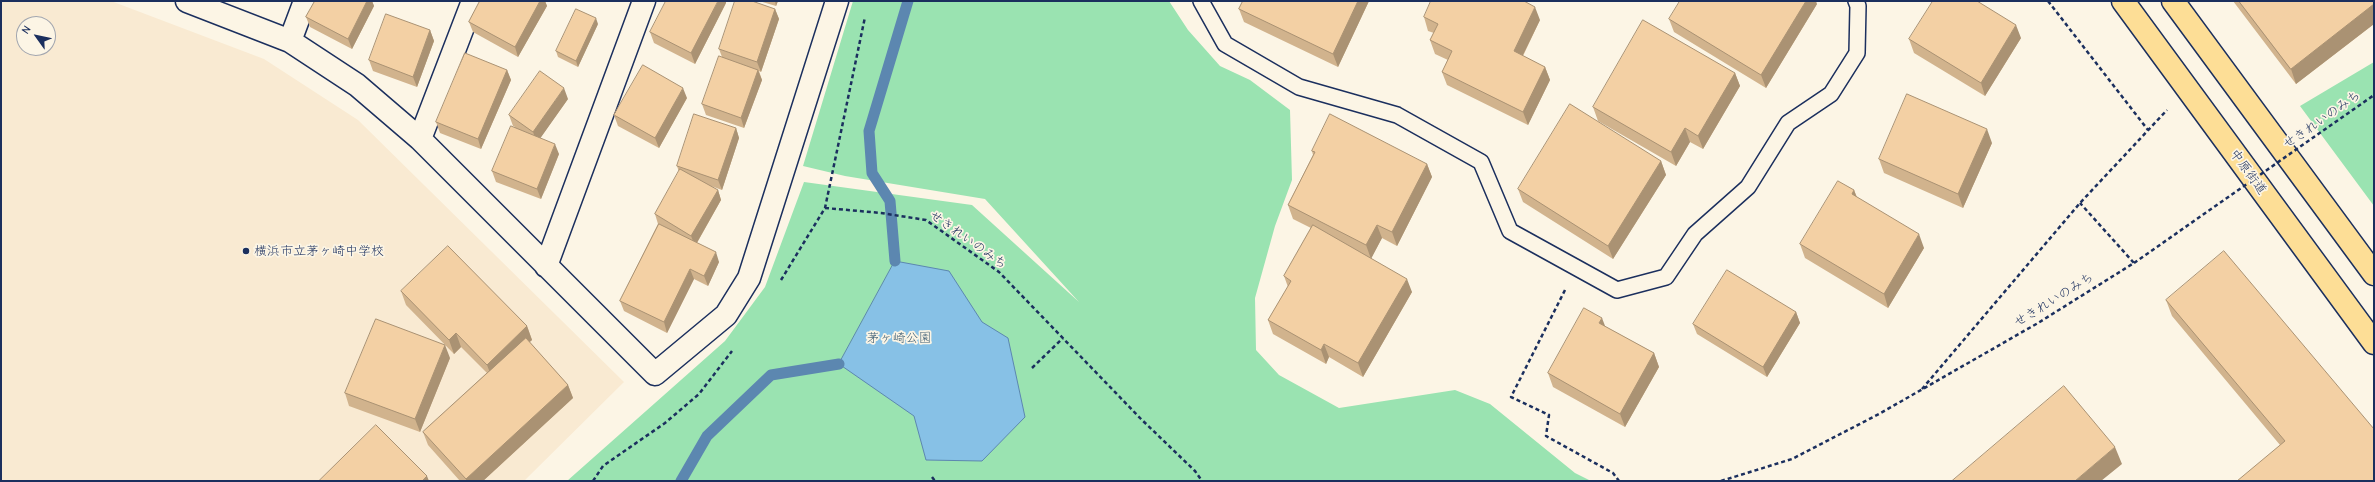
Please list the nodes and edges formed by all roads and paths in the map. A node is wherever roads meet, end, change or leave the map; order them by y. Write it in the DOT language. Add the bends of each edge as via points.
graph roads {
  1 [pos="187,1"];
  2 [pos="304,1"];
  3 [pos="473,1"];
  4 [pos="644,1"];
  5 [pos="837,1"];
  6 [pos="1201,1"];
  7 [pos="1856,1"];
  8 [pos="2048,1"];
  9 [pos="2123,1"];
  10 [pos="2173,1"];
  11 [pos="866,16"];
  12 [pos="290,41"];
  13 [pos="2187,88"];
  14 [pos="2374,95"];
  15 [pos="2148,130"];
  16 [pos="420,139"];
  17 [pos="2080,203"];
  18 [pos="2134,263"];
  19 [pos="546,266"];
  20 [pos="1576,268"];
  21 [pos="2374,274"];
  22 [pos="1063,338"];
  23 [pos="2374,343"];
  24 [pos="1032,368"];
  25 [pos="1920,391"];
  26 [pos="932,477"];
  27 [pos="935,481"];
  28 [pos="1202,481"];
  29 [pos="1619,481"];
  30 [pos="1721,481"];
  1 -- 12 [label="street"];
  2 -- 12 [label="street"];
  3 -- 16 [label="street"];
  4 -- 19 [label="street"];
  5 -- 19 [label="street" via="749,278 726,315 655,374"];
  6 -- 20 [label="lane" via="1225,44 1299,87 1397,116 1481,162 1510,231"];
  7 -- 20 [label="lane" via="1857,54 1831,94 1788,123 1748,187 1695,234 1666,277 1617,290"];
  8 -- 15 [label="path"];
  9 -- 13 [label="main road, 中原街道"];
  10 -- 21 [label="main road"];
  11 -- 22 [label="path, せきれいのみち" via="825,208 926,220 998,272"];
  12 -- 16 [label="street" via="357,84"];
  13 -- 15 [label="path"];
  13 -- 23 [label="main road, 中原街道"];
  14 -- 18 [label="path, せきれいのみち, bridge"];
  15 -- 17 [label="path"];
  16 -- 19 [label="street"];
  17 -- 18 [label="path"];
  17 -- 25 [label="path"];
  18 -- 25 [label="path, せきれいのみち" via="2038,323"];
  20 -- 29 [label="path" via="1511,397 1549,414 1546,436 1613,473"];
  22 -- 24 [label="path"];
  22 -- 28 [label="path, せきれいのみち"];
  25 -- 30 [label="path, せきれいのみち" via="1792,459"];
  26 -- 27 [label="path"];
}
